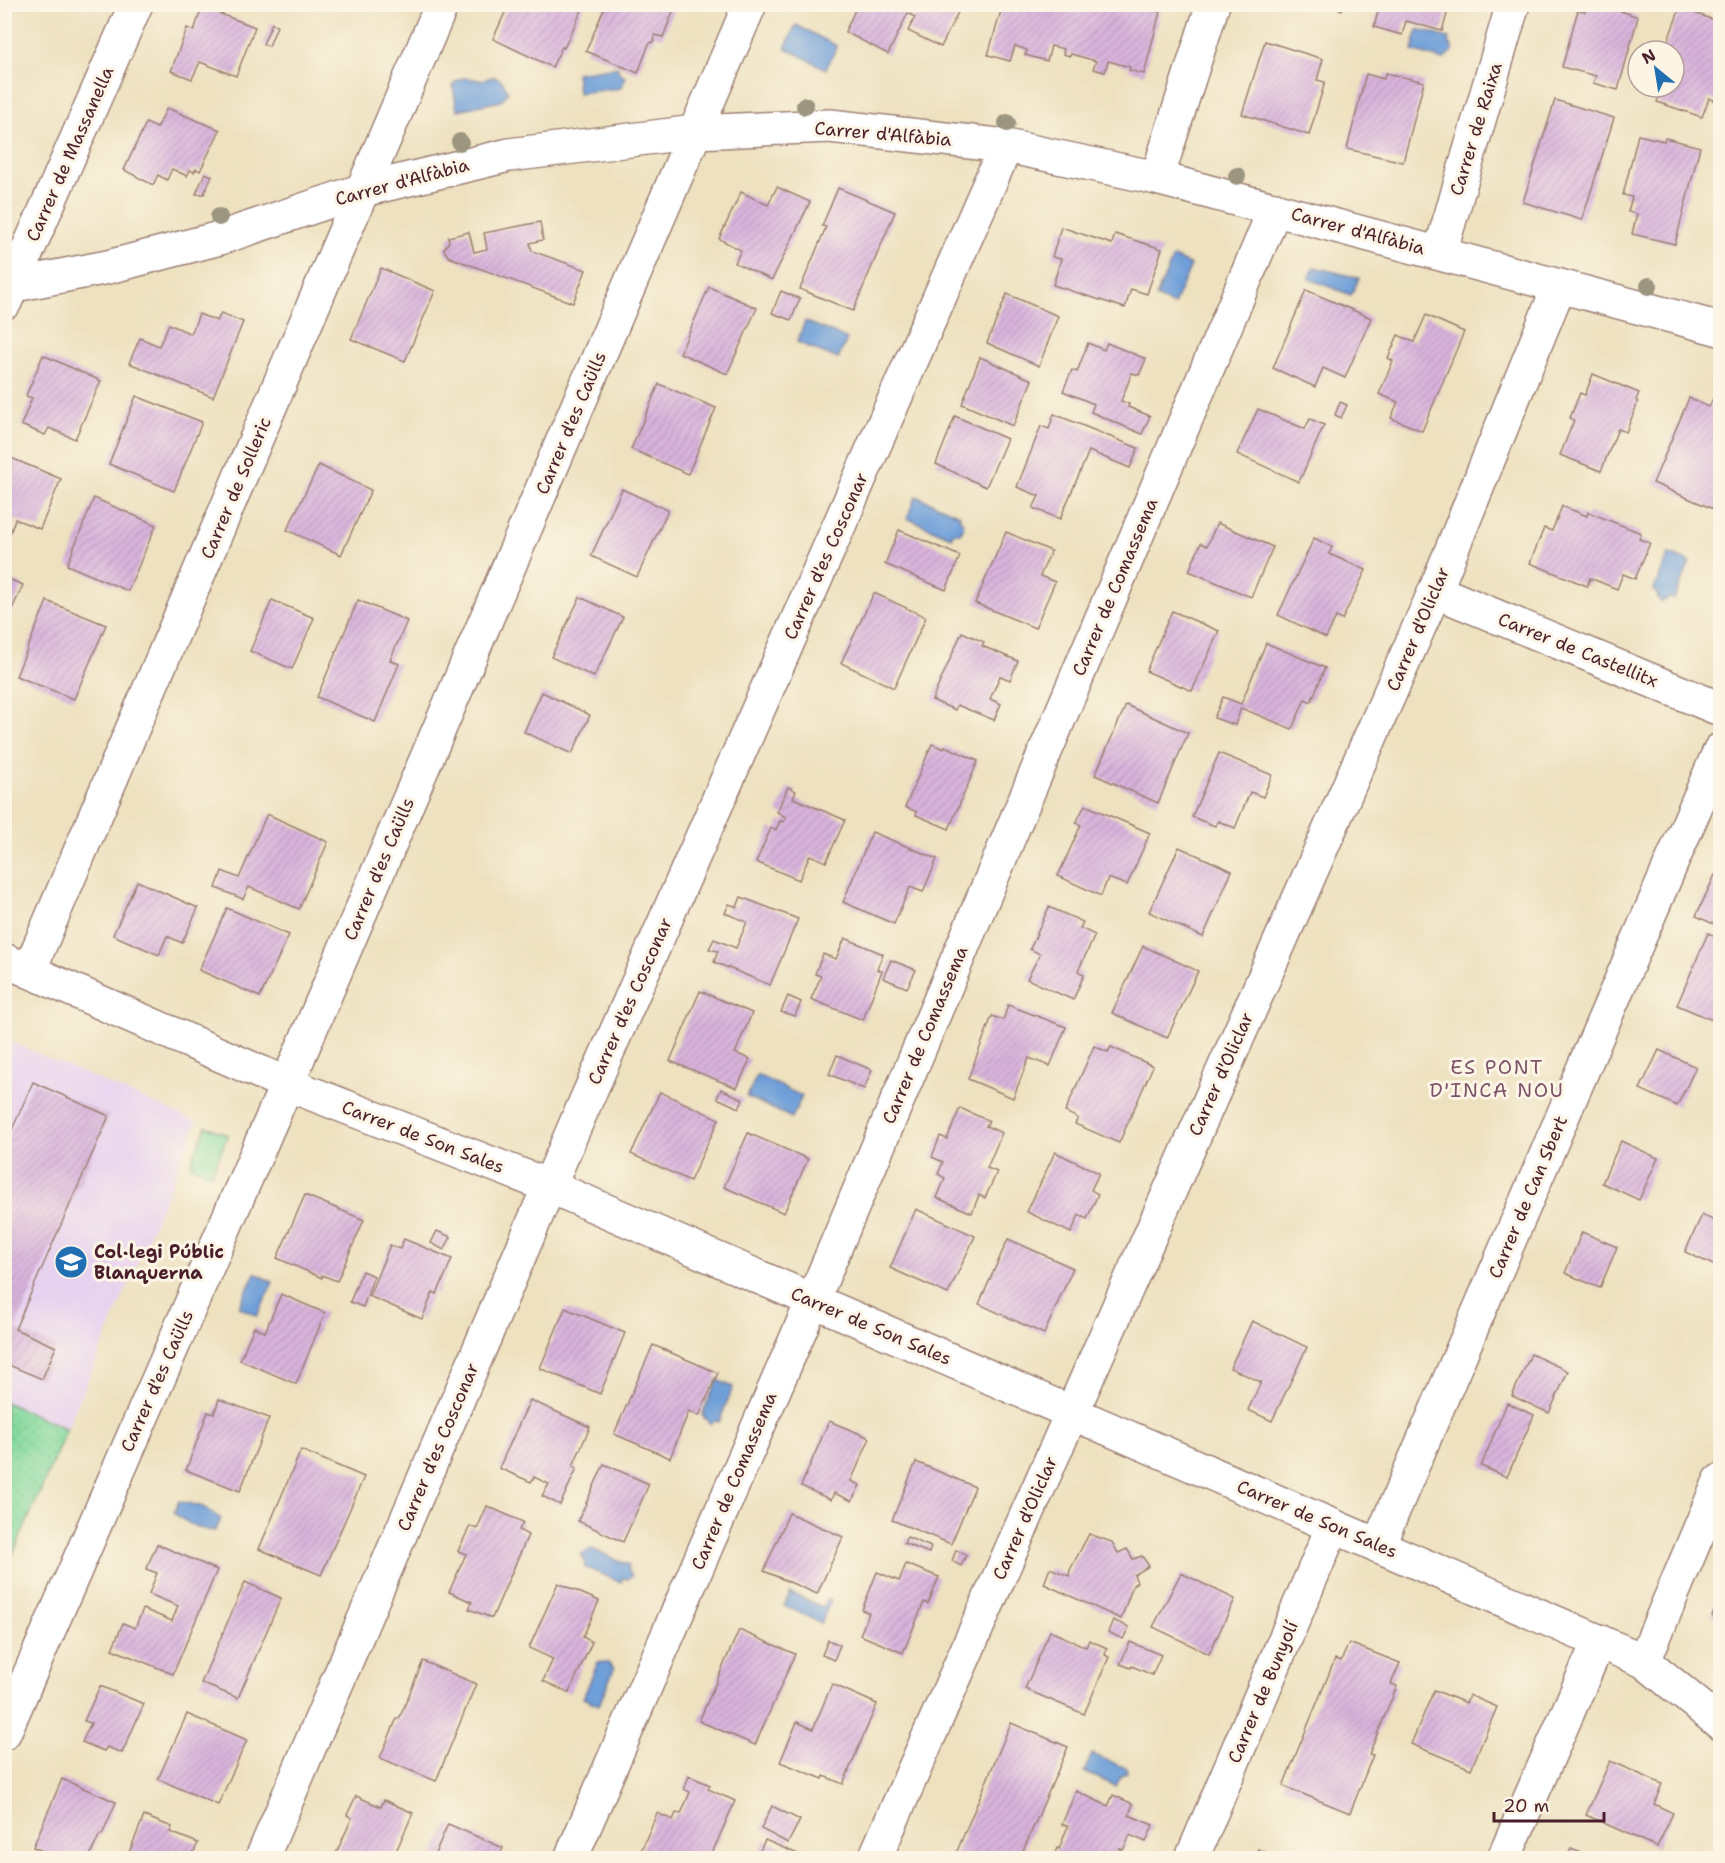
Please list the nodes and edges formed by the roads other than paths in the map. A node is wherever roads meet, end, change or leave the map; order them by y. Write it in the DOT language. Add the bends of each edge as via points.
graph roads {
  1 [pos="136,4"];
  2 [pos="442,4"];
  3 [pos="750,4"];
  4 [pos="1213,4"];
  5 [pos="1513,4"];
  6 [pos="695,132"];
  7 [pos="1006,146"];
  8 [pos="1157,178"];
  9 [pos="363,190"];
  10 [pos="1275,209"];
  11 [pos="1440,253"];
  12 [pos="1558,286"];
  13 [pos="7,293"];
  14 [pos="1718,320"];
  15 [pos="1435,591"];
  16 [pos="1720,708"];
  17 [pos="1720,750"];
  18 [pos="17,966"];
  19 [pos="287,1084"];
  20 [pos="549,1186"];
  21 [pos="813,1300"];
  22 [pos="1071,1413"];
  23 [pos="1720,1481"];
  24 [pos="1334,1526"];
  25 [pos="1378,1546"];
  26 [pos="1599,1641"];
  27 [pos="1644,1661"];
  28 [pos="1720,1723"];
  29 [pos="4,1732"];
  30 [pos="262,1858"];
  31 [pos="571,1858"];
  32 [pos="875,1858"];
  33 [pos="1192,1858"];
  34 [pos="1504,1858"];
  1 -- 13 [label="street, Carrer de Massanella"];
  2 -- 9 [label="street, Carrer de Solleric"];
  3 -- 6 [label="street, Carrer d'es Caülls"];
  4 -- 8 [label="street"];
  5 -- 11 [label="street, Carrer de Raixa"];
  6 -- 7 [label="street, Carrer d'Alfàbia" via="830,126"];
  6 -- 9 [label="street, Carrer d'Alfàbia" via="509,155"];
  6 -- 19 [label="street, Carrer d'es Caülls"];
  7 -- 8 [label="street, Carrer d'Alfàbia"];
  7 -- 20 [label="street, Carrer d'es Cosconar"];
  8 -- 10 [label="street, Carrer d'Alfàbia"];
  9 -- 13 [label="street, Carrer d'Alfàbia" via="220,238"];
  9 -- 18 [label="street, Carrer de Solleric"];
  10 -- 11 [label="street, Carrer d'Alfàbia"];
  10 -- 21 [label="street, Carrer de Comassema"];
  11 -- 12 [label="street, Carrer d'Alfàbia"];
  12 -- 14 [label="street, Carrer d'Alfàbia"];
  12 -- 15 [label="street, Carrer d'Oliclar"];
  15 -- 16 [label="street, Carrer de Castellitx"];
  15 -- 22 [label="street, Carrer d'Oliclar"];
  17 -- 25 [label="street, Carrer de Can Sbert"];
  18 -- 19 [label="street, Carrer de Son Sales"];
  19 -- 20 [label="street, Carrer de Son Sales"];
  19 -- 29 [label="street, Carrer d'es Caülls"];
  20 -- 21 [label="street, Carrer de Son Sales"];
  20 -- 30 [label="street, Carrer d'es Cosconar"];
  21 -- 22 [label="street, Carrer de Son Sales"];
  21 -- 31 [label="street, Carrer de Comassema"];
  22 -- 24 [label="street, Carrer de Son Sales"];
  22 -- 32 [label="street, Carrer d'Oliclar"];
  23 -- 27 [label="street"];
  24 -- 25 [label="street, Carrer de Son Sales"];
  24 -- 33 [label="street, Carrer de Bunyolí"];
  25 -- 26 [label="street, Carrer de Son Sales"];
  26 -- 27 [label="street, Carrer de Son Sales"];
  26 -- 34 [label="street"];
  27 -- 28 [label="street, Carrer de Son Sales"];
}
